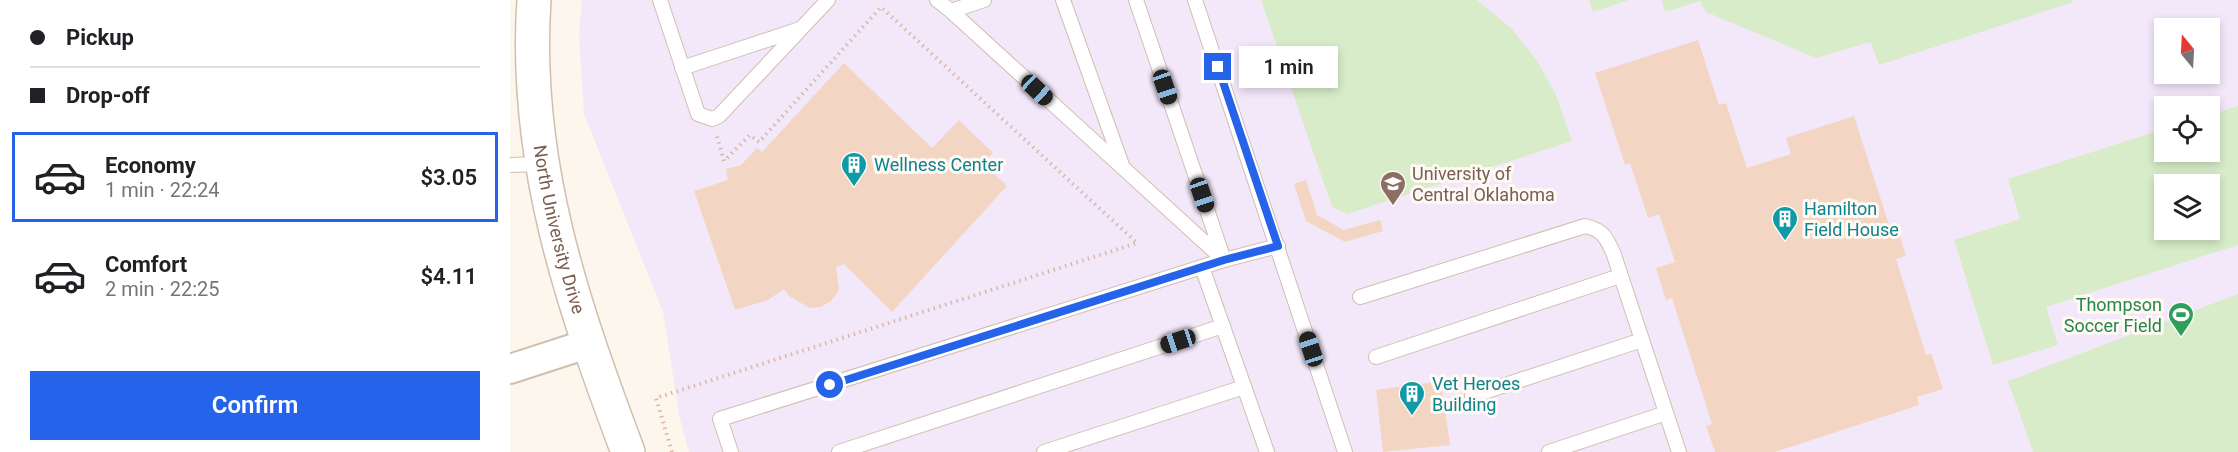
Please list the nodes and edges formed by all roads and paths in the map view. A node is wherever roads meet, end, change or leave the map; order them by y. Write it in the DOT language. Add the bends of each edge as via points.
graph roads {
  1 [pos="534,0"];
  2 [pos="828,0"];
  3 [pos="938,0"];
  4 [pos="984,0"];
  5 [pos="1063,0"];
  6 [pos="1136,0"];
  7 [pos="1195,0"];
  8 [pos="662,1"];
  9 [pos="951,11"];
  10 [pos="802,28"];
  11 [pos="682,68"];
  12 [pos="717,134"];
  13 [pos="525,165"];
  14 [pos="1124,169"];
  15 [pos="1278,246"];
  16 [pos="1224,260"];
  17 [pos="1202,267"];
  18 [pos="1620,276"];
  19 [pos="1360,297"];
  20 [pos="1223,326"];
  21 [pos="1642,340"];
  22 [pos="587,344"];
  23 [pos="1376,357"];
  24 [pos="510,369"];
  25 [pos="1244,387"];
  26 [pos="1472,396"];
  27 [pos="1666,412"];
  28 [pos="628,452"];
  29 [pos="672,452"];
  30 [pos="731,452"];
  31 [pos="839,452"];
  32 [pos="1044,452"];
  33 [pos="1267,452"];
  34 [pos="1345,452"];
  35 [pos="1549,452"];
  36 [pos="1679,452"];
  1 -- 13 [label="street, North University Drive"];
  2 -- 10 [label="lane"];
  3 -- 9 [label="lane"];
  4 -- 9 [label="lane"];
  5 -- 14 [label="lane"];
  6 -- 16 [label="lane"];
  7 -- 15 [label="lane"];
  8 -- 11 [label="lane"];
  9 -- 14 [label="lane"];
  10 -- 11 [label="lane"];
  10 -- 11 [label="lane" via="712,119 698,114"];
  12 -- 29 [label="path" via="724,161 750,135 759,142 881,7 1137,243 656,398"];
  13 -- 22 [label="street, North University Drive" via="555,237"];
  14 -- 16 [label="lane"];
  15 -- 16 [label="lane"];
  15 -- 34 [label="lane"];
  16 -- 17 [label="lane"];
  17 -- 20 [label="lane"];
  17 -- 30 [label="lane" via="720,419"];
  18 -- 19 [label="lane" via="1605,234 1586,226"];
  18 -- 21 [label="lane"];
  18 -- 23 [label="lane"];
  20 -- 25 [label="lane"];
  20 -- 31 [label="lane"];
  21 -- 26 [label="lane"];
  21 -- 27 [label="lane"];
  22 -- 24 [label="street"];
  22 -- 28 [label="street, North University Drive"];
  25 -- 32 [label="lane"];
  25 -- 33 [label="lane"];
  27 -- 35 [label="lane"];
  27 -- 36 [label="lane"];
}
